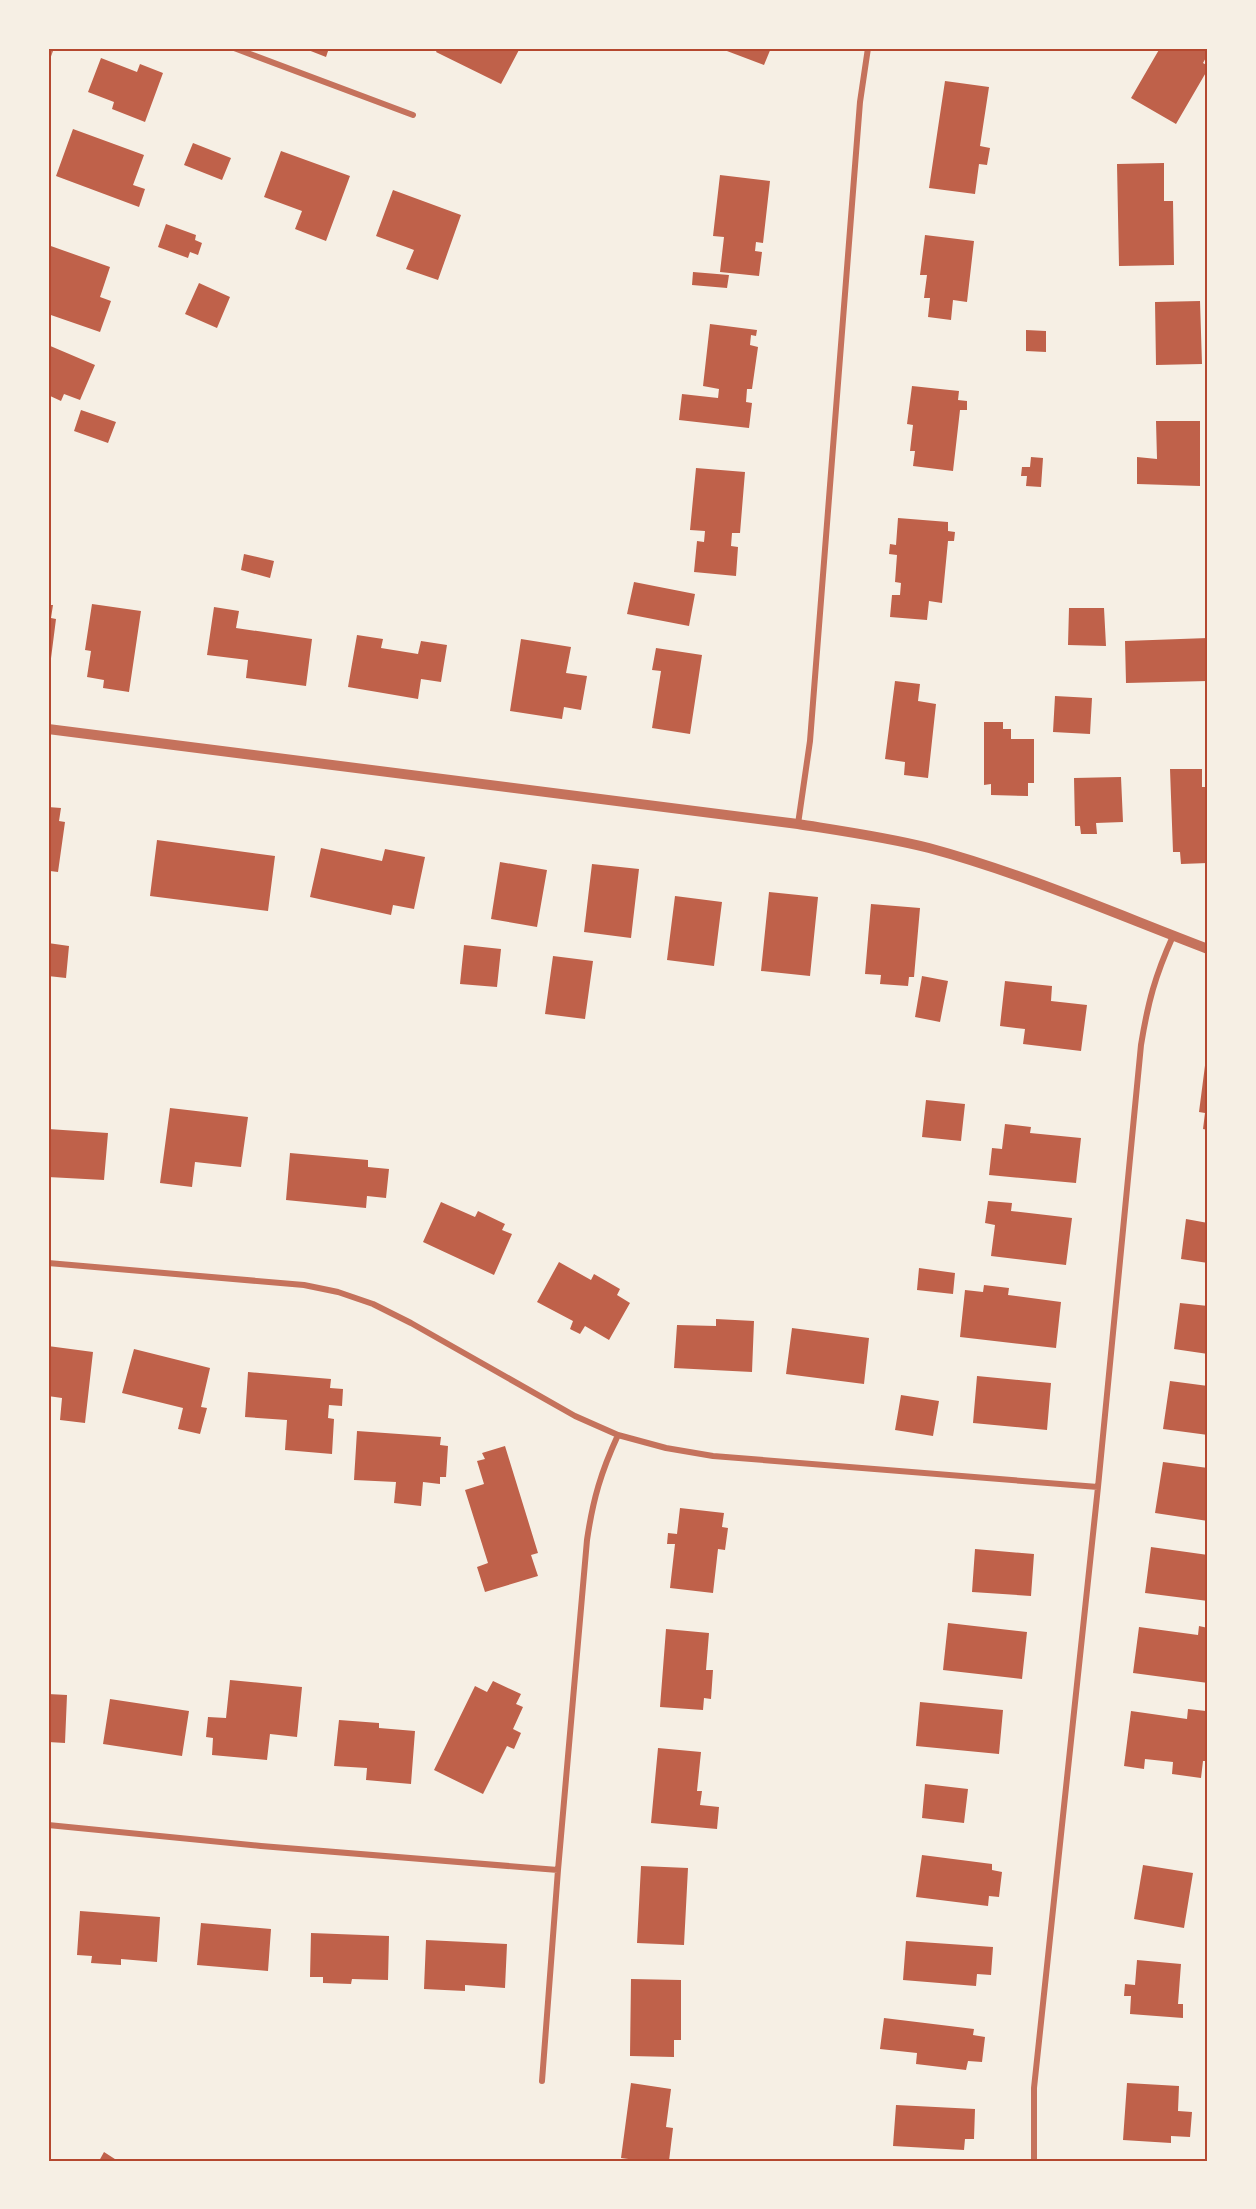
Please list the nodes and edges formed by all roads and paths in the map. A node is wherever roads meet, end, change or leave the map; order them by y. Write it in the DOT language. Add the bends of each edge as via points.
graph roads {
  1 [pos="51,48"];
  2 [pos="234,48"];
  3 [pos="868,48"];
  4 [pos="48,56"];
  5 [pos="413,115"];
  6 [pos="48,729"];
  7 [pos="798,824"];
  8 [pos="1173,936"];
  9 [pos="1208,950"];
  10 [pos="48,1263"];
  11 [pos="618,1435"];
  12 [pos="1098,1487"];
  13 [pos="48,1825"];
  14 [pos="558,1870"];
  15 [pos="542,2081"];
  16 [pos="1034,2161"];
  1 -- 4 [label="street"];
  2 -- 5 [label="street"];
  3 -- 7 [label="street" via="860,102 811,729"];
  6 -- 7 [label="street"];
  7 -- 8 [label="street" via="916,845 986,865"];
  8 -- 9 [label="street"];
  8 -- 12 [label="street" via="1148,1003 1141,1045"];
  10 -- 11 [label="street" via="304,1285 338,1292 411,1323 575,1416"];
  11 -- 12 [label="street" via="713,1456"];
  11 -- 14 [label="street" via="593,1502 587,1540"];
  12 -- 16 [label="street" via="1034,2088"];
  13 -- 14 [label="street"];
  14 -- 15 [label="street"];
}
